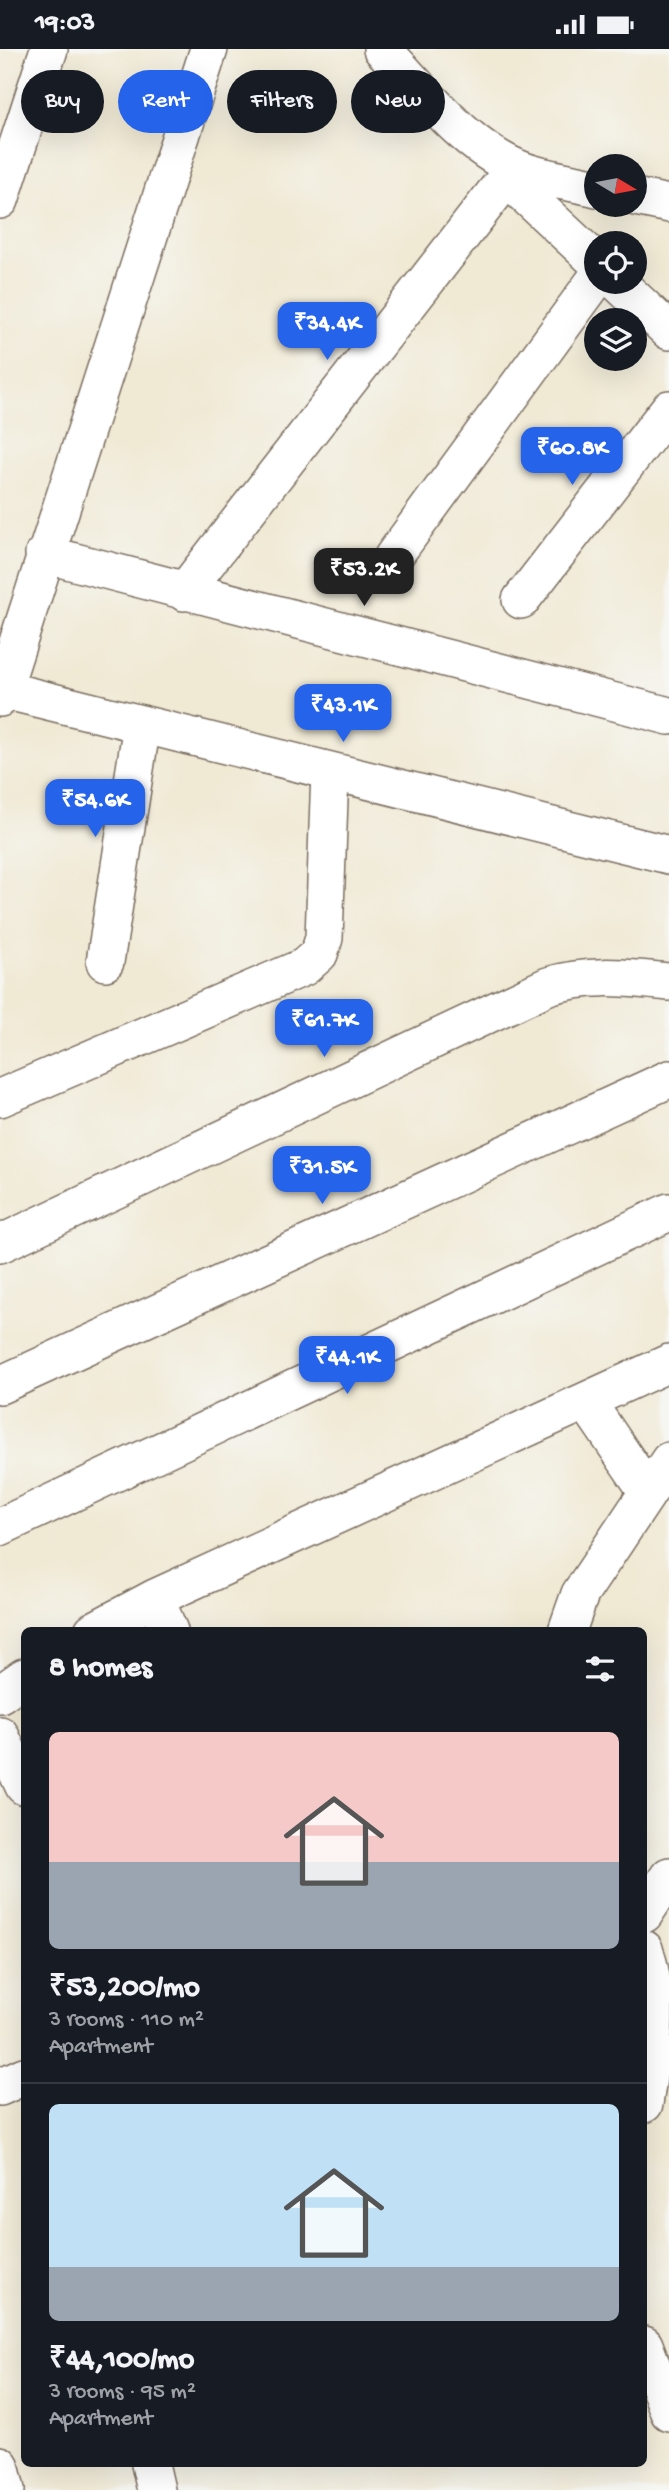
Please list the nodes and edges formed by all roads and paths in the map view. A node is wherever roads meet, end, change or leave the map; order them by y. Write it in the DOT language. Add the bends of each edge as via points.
graph roads {
  1 [pos="49,49"];
  2 [pos="209,49"];
  3 [pos="382,49"];
  4 [pos="511,172"];
  5 [pos="584,186"];
  6 [pos="0,200"];
  7 [pos="648,200"];
  8 [pos="669,204"];
  9 [pos="584,248"];
  10 [pos="585,294"];
  11 [pos="630,294"];
  12 [pos="669,331"];
  13 [pos="669,409"];
  14 [pos="44,554"];
  15 [pos="393,557"];
  16 [pos="184,592"];
  17 [pos="521,600"];
  18 [pos="1,692"];
  19 [pos="669,716"];
  20 [pos="142,723"];
  21 [pos="330,771"];
  22 [pos="669,855"];
  23 [pos="105,963"];
  24 [pos="669,982"];
  25 [pos="669,1079"];
  26 [pos="0,1098"];
  27 [pos="669,1212"];
  28 [pos="0,1244"];
  29 [pos="669,1363"];
  30 [pos="0,1385"];
  31 [pos="586,1401"];
  32 [pos="669,1461"];
  33 [pos="648,1492"];
  34 [pos="0,1527"];
  35 [pos="155,1598"];
  36 [pos="101,1627"];
  37 [pos="167,1627"];
  38 [pos="568,1627"];
  39 [pos="21,1679"];
  40 [pos="0,1694"];
  41 [pos="0,1735"];
  42 [pos="21,1780"];
  43 [pos="669,1876"];
  44 [pos="647,1909"];
  45 [pos="647,1958"];
  46 [pos="21,2077"];
  47 [pos="647,2084"];
  48 [pos="0,2087"];
  49 [pos="669,2114"];
  50 [pos="647,2128"];
  51 [pos="651,2355"];
  52 [pos="669,2413"];
  53 [pos="21,2457"];
  54 [pos="0,2463"];
  55 [pos="151,2467"];
  56 [pos="6,2490"];
  57 [pos="156,2490"];
  1 -- 6 [label="street"];
  2 -- 14 [label="street"];
  3 -- 4 [label="street" via="465,133"];
  4 -- 5 [label="street"];
  4 -- 9 [label="street"];
  4 -- 16 [label="street"];
  7 -- 8 [label="street"];
  10 -- 15 [label="street"];
  11 -- 12 [label="street"];
  13 -- 17 [label="street"];
  14 -- 16 [label="street"];
  14 -- 18 [label="street"];
  16 -- 19 [label="street"];
  18 -- 20 [label="street"];
  20 -- 21 [label="street"];
  20 -- 23 [label="street"];
  21 -- 22 [label="street"];
  21 -- 26 [label="street" via="324,938 319,954 304,967"];
  24 -- 28 [label="street" via="599,976 548,986"];
  25 -- 30 [label="street"];
  27 -- 34 [label="street"];
  29 -- 31 [label="street"];
  31 -- 33 [label="street"];
  31 -- 35 [label="street"];
  32 -- 33 [label="street"];
  33 -- 38 [label="street" via="580,1594"];
  35 -- 36 [label="street"];
  35 -- 37 [label="street"];
  39 -- 40 [label="street"];
  41 -- 42 [label="street"];
  43 -- 44 [label="street"];
  45 -- 47 [label="street" via="657,2016"];
  46 -- 48 [label="street"];
  49 -- 50 [label="street"];
  51 -- 52 [label="street"];
  53 -- 54 [label="street"];
  54 -- 56 [label="street"];
  55 -- 57 [label="street"];
}
